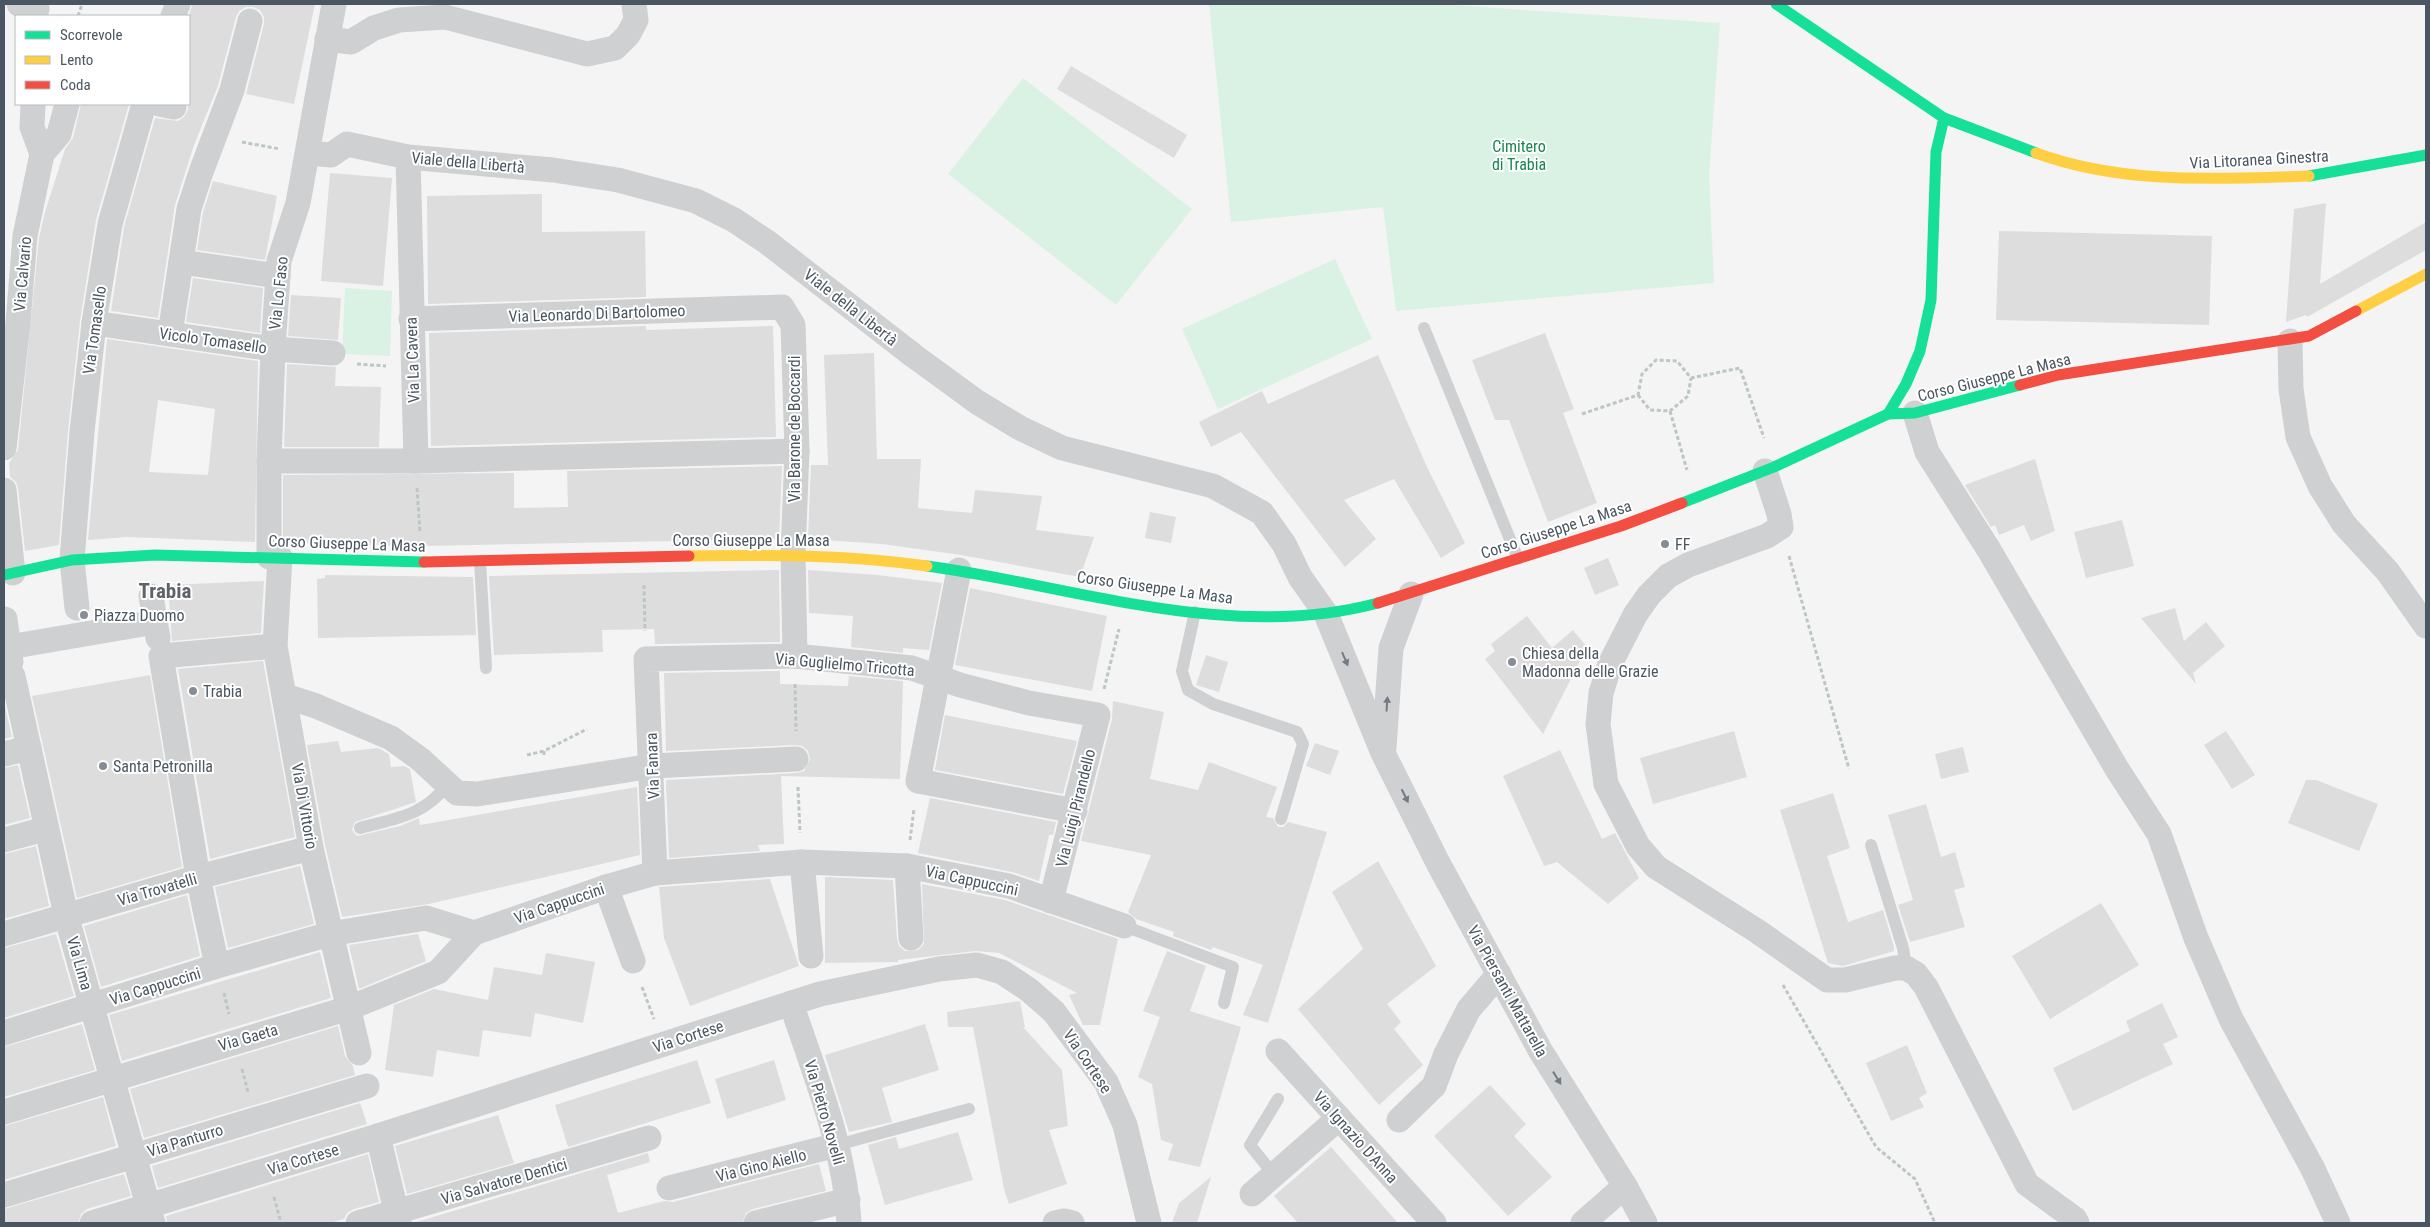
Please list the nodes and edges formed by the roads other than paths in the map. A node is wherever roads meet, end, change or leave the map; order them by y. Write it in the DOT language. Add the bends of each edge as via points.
graph roads {
  1 [pos="334,4"];
  2 [pos="634,4"];
  3 [pos="1776,4"];
  4 [pos="446,10"];
  5 [pos="250,22"];
  6 [pos="328,39"];
  7 [pos="34,105"];
  8 [pos="67,105"];
  9 [pos="144,105"];
  10 [pos="1944,118"];
  11 [pos="312,127"];
  12 [pos="347,144"];
  13 [pos="308,153"];
  14 [pos="42,154"];
  15 [pos="2426,155"];
  16 [pos="408,157"];
  17 [pos="14,236"];
  18 [pos="181,262"];
  19 [pos="2426,274"];
  20 [pos="278,276"];
  21 [pos="782,307"];
  22 [pos="411,319"];
  23 [pos="11,323"];
  24 [pos="94,323"];
  25 [pos="1424,328"];
  26 [pos="170,334"];
  27 [pos="2290,341"];
  28 [pos="273,349"];
  29 [pos="332,353"];
  30 [pos="6,396"];
  31 [pos="1915,413"];
  32 [pos="1888,414"];
  33 [pos="4,448"];
  34 [pos="797,451"];
  35 [pos="416,460"];
  36 [pos="269,461"];
  37 [pos="1769,469"];
  38 [pos="4,490"];
  39 [pos="794,554"];
  40 [pos="275,557"];
  41 [pos="1518,559"];
  42 [pos="72,560"];
  43 [pos="480,561"];
  44 [pos="959,570"];
  45 [pos="8,574"];
  46 [pos="1411,594"];
  47 [pos="151,596"];
  48 [pos="77,608"];
  49 [pos="1195,612"];
  50 [pos="1326,614"];
  51 [pos="6,619"];
  52 [pos="155,622"];
  53 [pos="2426,626"];
  54 [pos="276,646"];
  55 [pos="9,647"];
  56 [pos="795,656"];
  57 [pos="646,659"];
  58 [pos="162,664"];
  59 [pos="486,668"];
  60 [pos="937,675"];
  61 [pos="12,684"];
  62 [pos="285,696"];
  63 [pos="1098,715"];
  64 [pos="29,748"];
  65 [pos="1384,753"];
  66 [pos="4,754"];
  67 [pos="796,759"];
  68 [pos="652,766"];
  69 [pos="447,785"];
  70 [pos="1075,811"];
  71 [pos="1281,819"];
  72 [pos="360,828"];
  73 [pos="45,829"];
  74 [pos="4,840"];
  75 [pos="1871,845"];
  76 [pos="312,848"];
  77 [pos="802,862"];
  78 [pos="907,866"];
  79 [pos="655,873"];
  80 [pos="198,877"];
  81 [pos="606,886"];
  82 [pos="1051,901"];
  83 [pos="66,915"];
  84 [pos="1124,926"];
  85 [pos="474,933"];
  86 [pos="4,934"];
  87 [pos="330,934"];
  88 [pos="911,938"];
  89 [pos="811,956"];
  90 [pos="632,961"];
  91 [pos="217,966"];
  92 [pos="1906,968"];
  93 [pos="1499,974"];
  94 [pos="791,1003"];
  95 [pos="1224,1003"];
  96 [pos="92,1006"];
  97 [pos="349,1008"];
  98 [pos="4,1033"];
  99 [pos="1278,1051"];
  100 [pos="359,1053"];
  101 [pos="112,1078"];
  102 [pos="367,1086"];
  103 [pos="1278,1099"];
  104 [pos="969,1109"];
  105 [pos="4,1112"];
  106 [pos="1339,1118"];
  107 [pos="1399,1120"];
  108 [pos="378,1136"];
  109 [pos="650,1138"];
  110 [pos="837,1145"];
  111 [pos="135,1155"];
  112 [pos="1274,1175"];
  113 [pos="1626,1186"];
  114 [pos="669,1188"];
  115 [pos="1252,1194"];
  116 [pos="4,1195"];
  117 [pos="849,1212"];
  118 [pos="151,1214"];
  119 [pos="398,1218"];
  120 [pos="92,1223"];
  121 [pos="358,1223"];
  122 [pos="756,1223"];
  123 [pos="1055,1223"];
  124 [pos="1072,1223"];
  125 [pos="1149,1223"];
  126 [pos="1434,1223"];
  127 [pos="1584,1223"];
  128 [pos="1645,1223"];
  129 [pos="2077,1223"];
  130 [pos="2338,1223"];
  1 -- 6 [label="street, Via Lo Faso"];
  2 -- 4 [label="street" via="636,20 628,36 615,48 587,54"];
  3 -- 10 [label="street, Via Litoranea Ginestra"];
  4 -- 6 [label="street" via="374,28 351,42"];
  5 -- 18 [label="street" via="232,90 189,209"];
  6 -- 11 [label="street, Via Lo Faso"];
  7 -- 14 [label="street" via="32,127"];
  8 -- 14 [label="street" via="59,134"];
  9 -- 24 [label="street, Via Tomasello" via="110,224"];
  10 -- 15 [label="street, Via Litoranea Ginestra" via="2039,154 2114,173 2202,180 2318,176"];
  10 -- 32 [label="street" via="1936,152 1931,300 1920,351"];
  11 -- 12 [label="street" via="337,131"];
  11 -- 13 [label="street, Via Lo Faso"];
  12 -- 13 [label="street" via="331,155"];
  12 -- 16 [label="street, Viale della Libertà"];
  13 -- 20 [label="street, Via Lo Faso" via="298,203 279,261"];
  14 -- 17 [label="street, Via Calvario"];
  16 -- 22 [label="street, Via La Cavera"];
  16 -- 50 [label="street, Viale della Libertà" via="618,180 696,201 734,220 767,242 914,356 1020,428 1062,448 1212,486 1262,512"];
  17 -- 23 [label="street, Via Calvario"];
  18 -- 20 [label="street"];
  18 -- 26 [label="street"];
  19 -- 27 [label="street, Corso Giuseppe La Masa" via="2309,336"];
  20 -- 28 [label="street, Via Lo Faso"];
  21 -- 22 [label="street, Via Leonardo Di Bartolomeo"];
  21 -- 34 [label="street, Via Barone de Boccardi" via="793,325"];
  22 -- 35 [label="street, Via La Cavera"];
  23 -- 30 [label="street, Via Calvario"];
  24 -- 26 [label="street, Vicolo Tomasello"];
  24 -- 42 [label="street, Via Tomasello"];
  25 -- 41 [label="lane"];
  26 -- 28 [label="street, Vicolo Tomasello"];
  27 -- 31 [label="street, Corso Giuseppe La Masa" via="2058,375"];
  27 -- 53 [label="street" via="2291,389 2298,437 2320,486 2344,524 2388,572"];
  28 -- 29 [label="street, Vicolo Tomasello"];
  28 -- 36 [label="street, Via Lo Faso"];
  30 -- 33 [label="street, Via Calvario"];
  31 -- 32 [label="street, Corso Giuseppe La Masa"];
  31 -- 130 [label="street" via="1927,452 2159,834 2196,938 2231,1018 2313,1169"];
  32 -- 37 [label="street, Corso Giuseppe La Masa"];
  34 -- 35 [label="street"];
  34 -- 39 [label="street, Via Barone de Boccardi"];
  35 -- 36 [label="street"];
  36 -- 40 [label="street, Via Lo Faso"];
  37 -- 41 [label="street, Corso Giuseppe La Masa" via="1621,526"];
  37 -- 92 [label="street" via="1781,527 1767,536 1688,565 1668,576 1635,615 1610,664 1601,693 1598,724 1606,784 1638,846 1656,867 1827,980 1845,980"];
  38 -- 45 [label="street"];
  39 -- 43 [label="street, Corso Giuseppe La Masa"];
  39 -- 44 [label="street, Corso Giuseppe La Masa" via="880,558"];
  39 -- 56 [label="street, Via Barone de Boccardi"];
  40 -- 42 [label="street, Corso Giuseppe La Masa" via="155,554"];
  40 -- 43 [label="street, Corso Giuseppe La Masa"];
  40 -- 54 [label="street, Via Di Vittorio"];
  41 -- 46 [label="street, Corso Giuseppe La Masa"];
  42 -- 45 [label="street, Corso Giuseppe La Masa"];
  42 -- 48 [label="street, Via Tomasello"];
  43 -- 59 [label="lane"];
  44 -- 49 [label="street, Corso Giuseppe La Masa"];
  44 -- 60 [label="street"];
  46 -- 50 [label="street, Corso Giuseppe La Masa"];
  65 -- 46 [label="street, one-way" via="1391,648"];
  47 -- 52 [label="street"];
  49 -- 50 [label="street, Corso Giuseppe La Masa" via="1257,617"];
  49 -- 71 [label="lane" via="1182,671 1188,690 1213,704 1297,732 1304,744"];
  50 -- 65 [label="street, Viale della Libertà, one-way"];
  51 -- 55 [label="street, Via Lima"];
  52 -- 55 [label="street"];
  52 -- 58 [label="street"];
  54 -- 58 [label="street"];
  54 -- 62 [label="street, Via Di Vittorio"];
  55 -- 61 [label="street, Via Lima"];
  56 -- 57 [label="street, Via Guglielmo Tricotta"];
  56 -- 60 [label="street, Via Guglielmo Tricotta" via="912,668"];
  57 -- 68 [label="street, Via Fanara"];
  58 -- 80 [label="street"];
  60 -- 63 [label="street, Via Guglielmo Tricotta" via="960,685 1029,703"];
  60 -- 70 [label="street" via="918,781"];
  61 -- 64 [label="street, Via Lima"];
  62 -- 69 [label="street" via="391,738 420,759"];
  62 -- 76 [label="street, Via Di Vittorio"];
  63 -- 70 [label="street, Via Luigi Pirandello"];
  64 -- 66 [label="street"];
  64 -- 73 [label="street, Via Lima"];
  65 -- 93 [label="street, Via Piersanti Mattarella, one-way" via="1438,863"];
  67 -- 68 [label="street"];
  68 -- 69 [label="street" via="477,794 458,793"];
  68 -- 79 [label="street, Via Fanara"];
  69 -- 72 [label="lane" via="436,800 418,812"];
  70 -- 82 [label="street, Via Luigi Pirandello"];
  73 -- 74 [label="street"];
  73 -- 83 [label="street, Via Lima"];
  75 -- 92 [label="lane" via="1904,948"];
  76 -- 80 [label="street, Via Trovatelli"];
  76 -- 87 [label="street, Via Di Vittorio"];
  77 -- 78 [label="street, Via Cappuccini"];
  77 -- 79 [label="street, Via Cappuccini"];
  77 -- 89 [label="street"];
  78 -- 82 [label="street, Via Cappuccini" via="1009,886"];
  78 -- 88 [label="street"];
  79 -- 81 [label="street, Via Cappuccini"];
  80 -- 83 [label="street, Via Trovatelli"];
  80 -- 91 [label="street"];
  81 -- 85 [label="street, Via Cappuccini"];
  81 -- 90 [label="street"];
  82 -- 84 [label="street, Via Cappuccini"];
  83 -- 86 [label="street, Via Trovatelli"];
  83 -- 96 [label="street, Via Lima"];
  84 -- 95 [label="lane" via="1233,967"];
  85 -- 87 [label="street, Via Cappuccini" via="426,918"];
  85 -- 97 [label="street, Via Gaeta" via="438,972"];
  87 -- 91 [label="street, Via Cappuccini"];
  87 -- 97 [label="street, Via Di Vittorio"];
  91 -- 96 [label="street, Via Cappuccini"];
  92 -- 129 [label="street" via="1916,974 1926,987 2027,1184"];
  93 -- 107 [label="street" via="1469,1009 1434,1086"];
  93 -- 113 [label="street, Via Piersanti Mattarella, one-way" via="1540,1050"];
  94 -- 108 [label="street, Via Cortese"];
  94 -- 110 [label="street, Via Pietro Novelli"];
  94 -- 125 [label="street, Via Cortese" via="939,968 976,965 1002,972 1054,1012 1106,1082 1126,1125"];
  96 -- 98 [label="street, Via Cappuccini"];
  96 -- 101 [label="street, Via Lima"];
  97 -- 100 [label="street, Via Di Vittorio"];
  97 -- 101 [label="street, Via Gaeta"];
  99 -- 106 [label="street, Via Ignazio D'Anna"];
  101 -- 105 [label="street, Via Gaeta"];
  101 -- 111 [label="street, Via Lima"];
  102 -- 111 [label="street, Via Panturro"];
  103 -- 112 [label="lane" via="1250,1145"];
  104 -- 110 [label="lane, Via Gino Aiello"];
  106 -- 112 [label="street"];
  106 -- 126 [label="street, Via Ignazio D'Anna"];
  108 -- 118 [label="street, Via Cortese"];
  108 -- 119 [label="street"];
  109 -- 119 [label="street, Via Salvatore Dentici"];
  110 -- 114 [label="street, Via Gino Aiello"];
  110 -- 117 [label="street, Via Pietro Novelli"];
  111 -- 116 [label="street, Via Panturro"];
  111 -- 118 [label="street, Via Lima"];
  112 -- 115 [label="street"];
  113 -- 127 [label="street"];
  113 -- 128 [label="street, Via Piersanti Mattarella"];
  117 -- 122 [label="street"];
  118 -- 120 [label="street, Via Cortese"];
  119 -- 121 [label="street, Via Salvatore Dentici"];
  123 -- 124 [label="street"];
}
